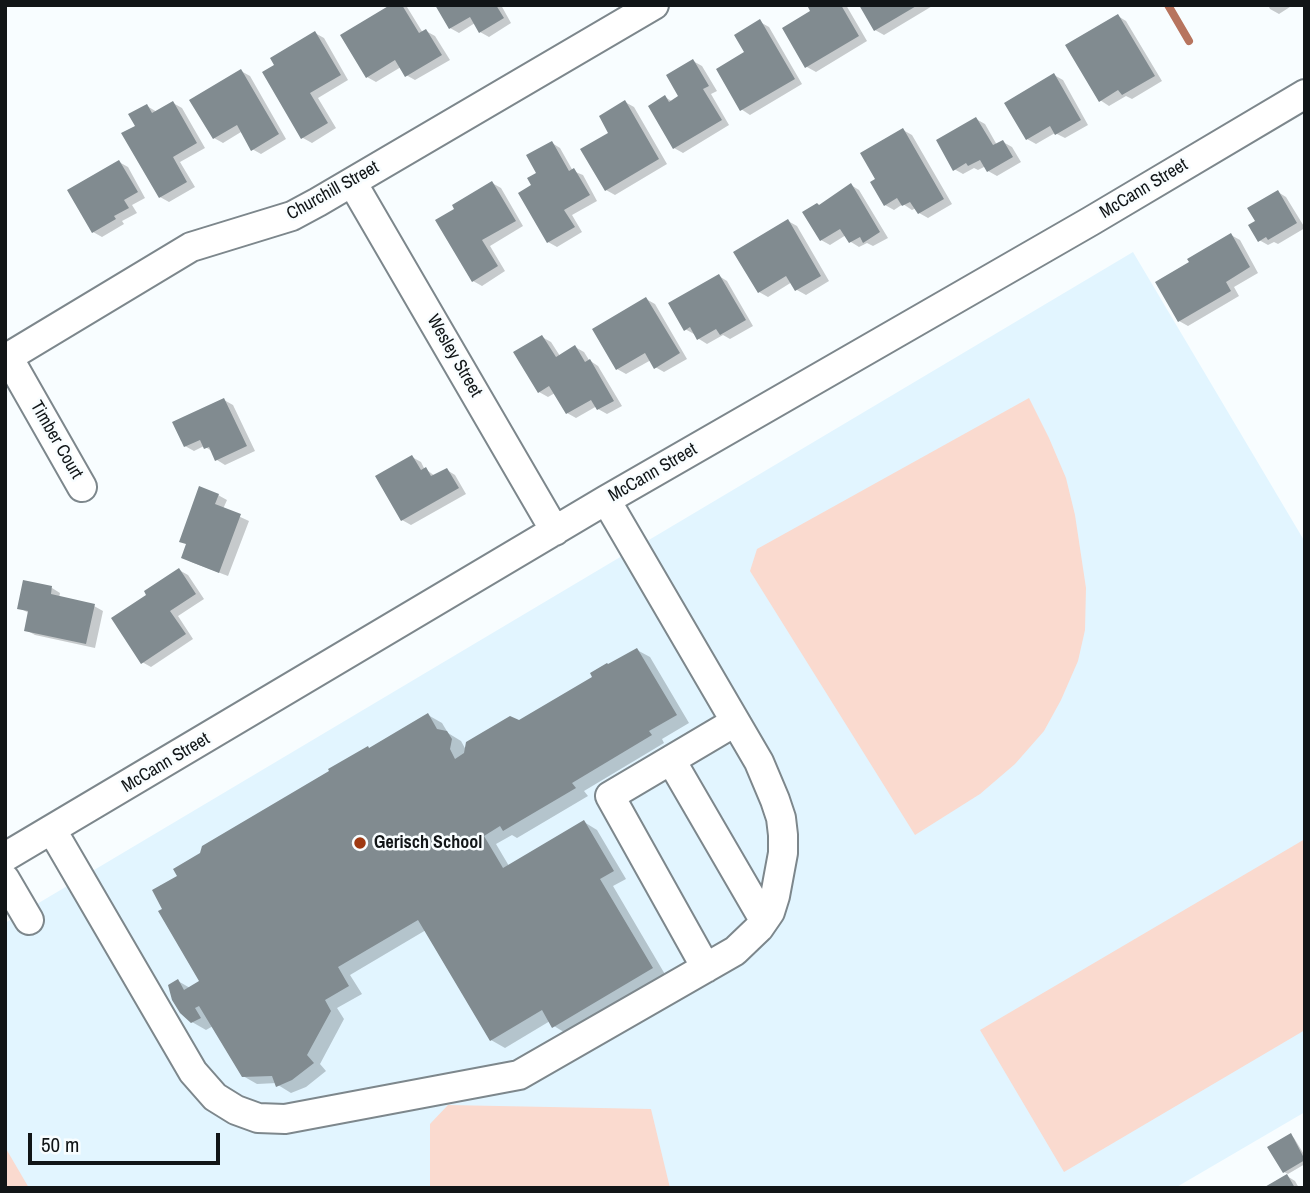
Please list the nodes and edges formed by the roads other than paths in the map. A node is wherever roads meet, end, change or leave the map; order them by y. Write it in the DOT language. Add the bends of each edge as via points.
graph roads {
  1 [pos="654,5"];
  2 [pos="1305,94"];
  3 [pos="352,182"];
  4 [pos="7,358"];
  5 [pos="82,487"];
  6 [pos="606,500"];
  7 [pos="555,531"];
  8 [pos="735,722"];
  9 [pos="671,760"];
  10 [pos="52,830"];
  11 [pos="5,858"];
  12 [pos="5,879"];
  13 [pos="29,920"];
  14 [pos="764,920"];
  15 [pos="706,968"];
  1 -- 3 [label="street, Churchill Street"];
  2 -- 6 [label="street, McCann Street"];
  3 -- 4 [label="street, Churchill Street" via="292,216 191,247"];
  3 -- 7 [label="street, Wesley Street"];
  4 -- 5 [label="street, Timber Court"];
  6 -- 7 [label="street, McCann Street"];
  6 -- 8 [label="street"];
  7 -- 10 [label="street, McCann Street"];
  8 -- 9 [label="street"];
  8 -- 14 [label="street" via="759,762 781,817 780,871"];
  9 -- 14 [label="street"];
  9 -- 15 [label="street" via="610,796"];
  10 -- 11 [label="street, McCann Street"];
  10 -- 15 [label="street" via="193,1072 248,1124 519,1075"];
  12 -- 13 [label="street"];
  14 -- 15 [label="street" via="735,951"];
}
